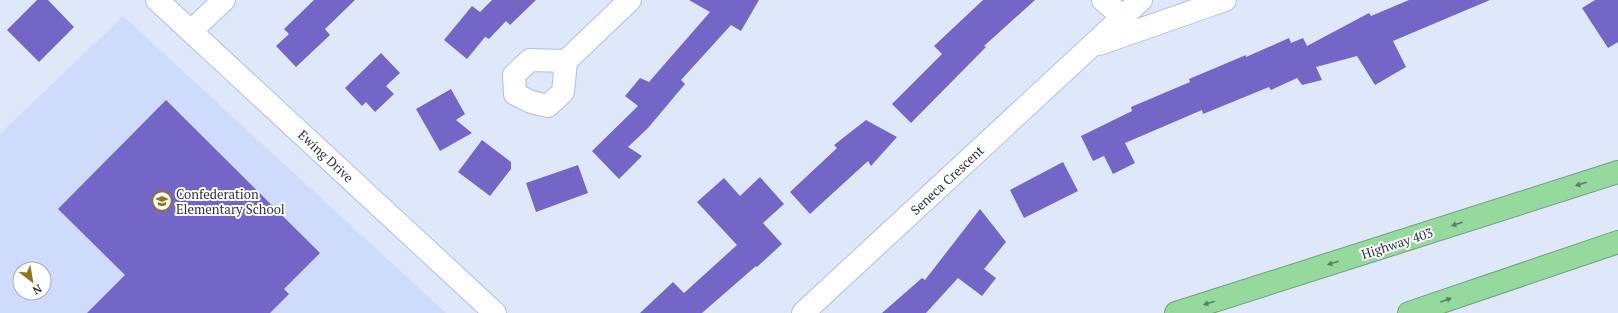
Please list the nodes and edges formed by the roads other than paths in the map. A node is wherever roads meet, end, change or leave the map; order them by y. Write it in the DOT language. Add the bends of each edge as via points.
graph roads {
  1 [pos="157,0"];
  2 [pos="224,0"];
  3 [pos="630,0"];
  4 [pos="1103,0"];
  5 [pos="1141,0"];
  6 [pos="1225,0"];
  7 [pos="1122,17"];
  8 [pos="191,31"];
  9 [pos="1092,46"];
  10 [pos="566,61"];
  11 [pos="1618,172"];
  12 [pos="1618,242"];
  13 [pos="1618,254"];
  14 [pos="1564,260"];
  15 [pos="495,313"];
  16 [pos="803,313"];
  17 [pos="1176,313"];
  18 [pos="1409,313"];
  1 -- 8 [label="street, Ewing Drive"];
  2 -- 8 [label="street"];
  3 -- 10 [label="street"];
  4 -- 7 [label="street"];
  5 -- 7 [label="street, Seneca Crescent"];
  6 -- 9 [label="street, Seneca Crescent"];
  7 -- 9 [label="street, Seneca Crescent"];
  8 -- 15 [label="street, Ewing Drive"];
  9 -- 16 [label="street, Seneca Crescent"];
  11 -- 17 [label="highway, Highway 403, one-way"];
  12 -- 14 [label="highway"];
  13 -- 14 [label="highway"];
  18 -- 14 [label="highway, one-way"];
}
